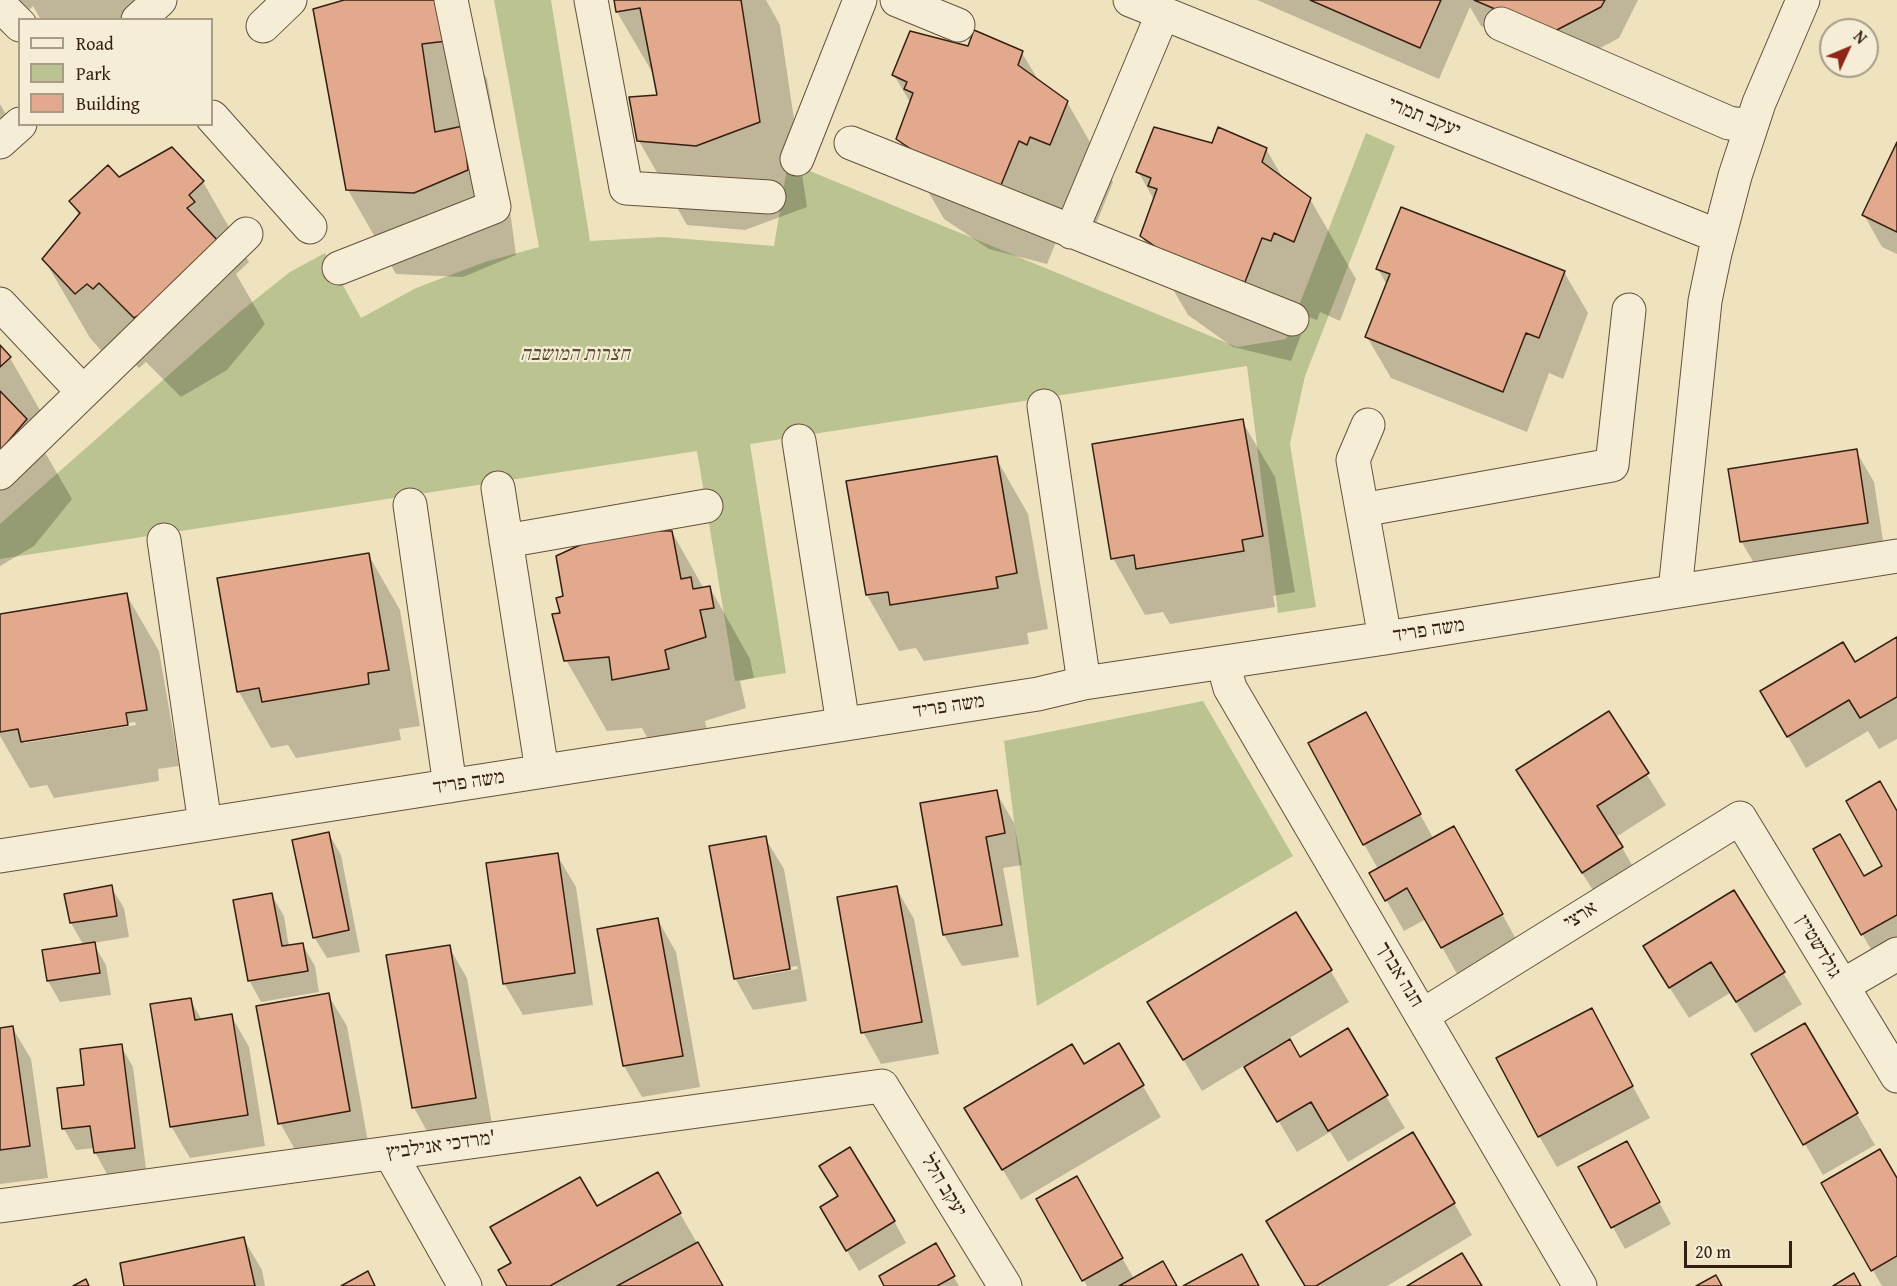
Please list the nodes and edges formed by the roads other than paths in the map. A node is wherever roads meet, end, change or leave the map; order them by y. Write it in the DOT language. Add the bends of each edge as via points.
graph roads {
  1 [pos="160,0"];
  2 [pos="290,0"];
  3 [pos="451,0"];
  4 [pos="591,0"];
  5 [pos="860,0"];
  6 [pos="897,0"];
  7 [pos="1130,0"];
  8 [pos="1802,0"];
  9 [pos="0,5"];
  10 [pos="1163,13"];
  11 [pos="140,18"];
  12 [pos="18,23"];
  13 [pos="1501,24"];
  14 [pos="958,25"];
  15 [pos="263,26"];
  16 [pos="213,118"];
  17 [pos="18,126"];
  18 [pos="1751,126"];
  19 [pos="0,142"];
  20 [pos="851,143"];
  21 [pos="797,159"];
  22 [pos="769,197"];
  23 [pos="310,227"];
  24 [pos="1071,232"];
  25 [pos="246,234"];
  26 [pos="1718,236"];
  27 [pos="339,268"];
  28 [pos="0,304"];
  29 [pos="1629,310"];
  30 [pos="1292,320"];
  31 [pos="83,392"];
  32 [pos="1044,406"];
  33 [pos="1368,425"];
  34 [pos="799,441"];
  35 [pos="0,473"];
  36 [pos="498,488"];
  37 [pos="410,505"];
  38 [pos="706,506"];
  39 [pos="1362,510"];
  40 [pos="164,540"];
  41 [pos="506,541"];
  42 [pos="1897,556"];
  43 [pos="1676,591"];
  44 [pos="1385,638"];
  45 [pos="1223,663"];
  46 [pos="1084,683"];
  47 [pos="843,724"];
  48 [pos="542,771"];
  49 [pos="450,786"];
  50 [pos="1740,818"];
  51 [pos="205,824"];
  52 [pos="0,856"];
  53 [pos="1897,954"];
  54 [pos="1842,986"];
  55 [pos="1423,1015"];
  56 [pos="1897,1076"];
  57 [pos="882,1086"];
  58 [pos="390,1153"];
  59 [pos="0,1206"];
  60 [pos="465,1286"];
  61 [pos="1005,1286"];
  62 [pos="1580,1286"];
  1 -- 11 [label="street"];
  2 -- 15 [label="street"];
  3 -- 27 [label="street" via="494,207"];
  4 -- 22 [label="street" via="626,188"];
  5 -- 21 [label="street"];
  6 -- 14 [label="street"];
  7 -- 10 [label="street, יעקב תמרי"];
  8 -- 18 [label="street"];
  9 -- 12 [label="street"];
  10 -- 24 [label="street"];
  10 -- 26 [label="street, יעקב תמרי"];
  13 -- 18 [label="street" via="1729,123"];
  16 -- 23 [label="street"];
  17 -- 19 [label="street"];
  18 -- 26 [label="street"];
  20 -- 24 [label="street"];
  24 -- 30 [label="street"];
  25 -- 31 [label="street"];
  26 -- 43 [label="street" via="1705,301"];
  28 -- 31 [label="street"];
  29 -- 39 [label="street" via="1612,465"];
  31 -- 35 [label="street"];
  32 -- 46 [label="street"];
  33 -- 39 [label="street" via="1353,460"];
  34 -- 47 [label="street"];
  36 -- 41 [label="street"];
  37 -- 49 [label="street"];
  38 -- 41 [label="street"];
  39 -- 44 [label="street"];
  40 -- 51 [label="street"];
  41 -- 48 [label="street"];
  42 -- 43 [label="street, משה פריד"];
  43 -- 44 [label="street, משה פריד"];
  44 -- 45 [label="street, משה פריד"];
  45 -- 46 [label="street, משה פריד"];
  45 -- 55 [label="street, חנה אברך" via="1230,688"];
  46 -- 47 [label="street, משה פריד" via="1038,694"];
  47 -- 48 [label="street, משה פריד"];
  48 -- 49 [label="street, משה פריד"];
  49 -- 51 [label="street, משה פריד"];
  50 -- 54 [label="street, גולדשטיין"];
  50 -- 55 [label="street, ארצי"];
  51 -- 52 [label="street, משה פריד"];
  53 -- 54 [label="street"];
  54 -- 56 [label="street, גולדשטיין"];
  55 -- 62 [label="street, חנה אברך"];
  57 -- 58 [label="street, מרדכי אנילביץ'"];
  57 -- 61 [label="street, יעקב הלל"];
  58 -- 59 [label="street, מרדכי אנילביץ'"];
  58 -- 60 [label="street"];
}
